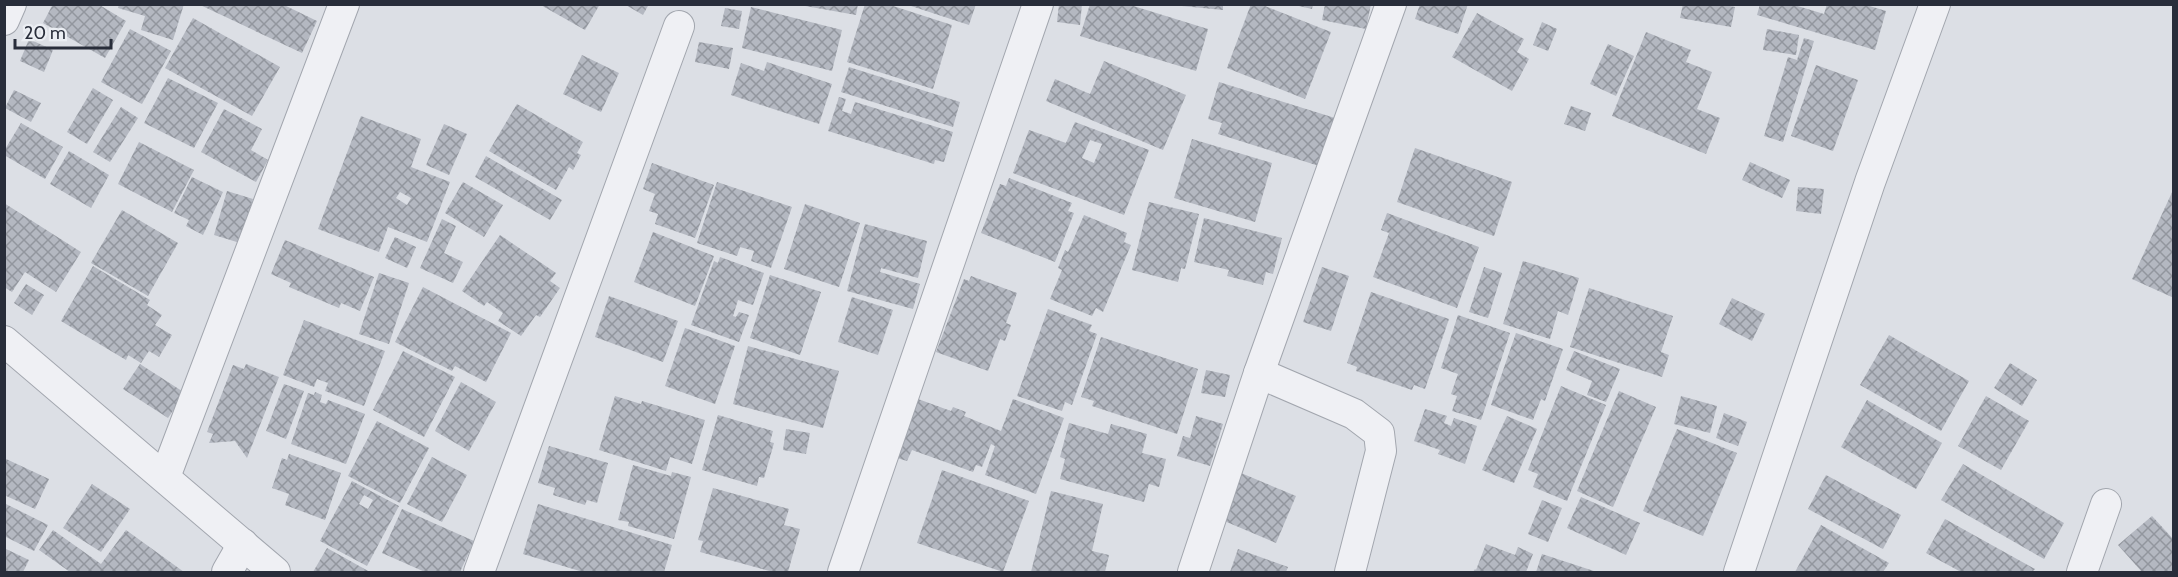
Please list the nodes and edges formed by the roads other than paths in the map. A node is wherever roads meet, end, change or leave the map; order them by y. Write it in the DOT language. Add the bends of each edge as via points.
graph roads {
  1 [pos="11,4"];
  2 [pos="344,4"];
  3 [pos="1038,4"];
  4 [pos="1391,4"];
  5 [pos="1935,4"];
  6 [pos="4,20"];
  7 [pos="679,26"];
  8 [pos="4,341"];
  9 [pos="1259,373"];
  10 [pos="165,477"];
  11 [pos="2106,504"];
  12 [pos="243,543"];
  13 [pos="227,573"];
  14 [pos="275,573"];
  15 [pos="479,573"];
  16 [pos="843,573"];
  17 [pos="1193,573"];
  18 [pos="1350,573"];
  19 [pos="1739,573"];
  20 [pos="2082,573"];
  1 -- 6 [label="street"];
  2 -- 10 [label="street"];
  3 -- 16 [label="street"];
  4 -- 9 [label="street"];
  5 -- 19 [label="street" via="1870,182"];
  7 -- 15 [label="street"];
  8 -- 10 [label="street"];
  9 -- 17 [label="street"];
  9 -- 18 [label="street" via="1354,414 1379,433 1381,452"];
  10 -- 12 [label="street"];
  11 -- 20 [label="street"];
  12 -- 13 [label="street"];
  12 -- 14 [label="street"];
}
